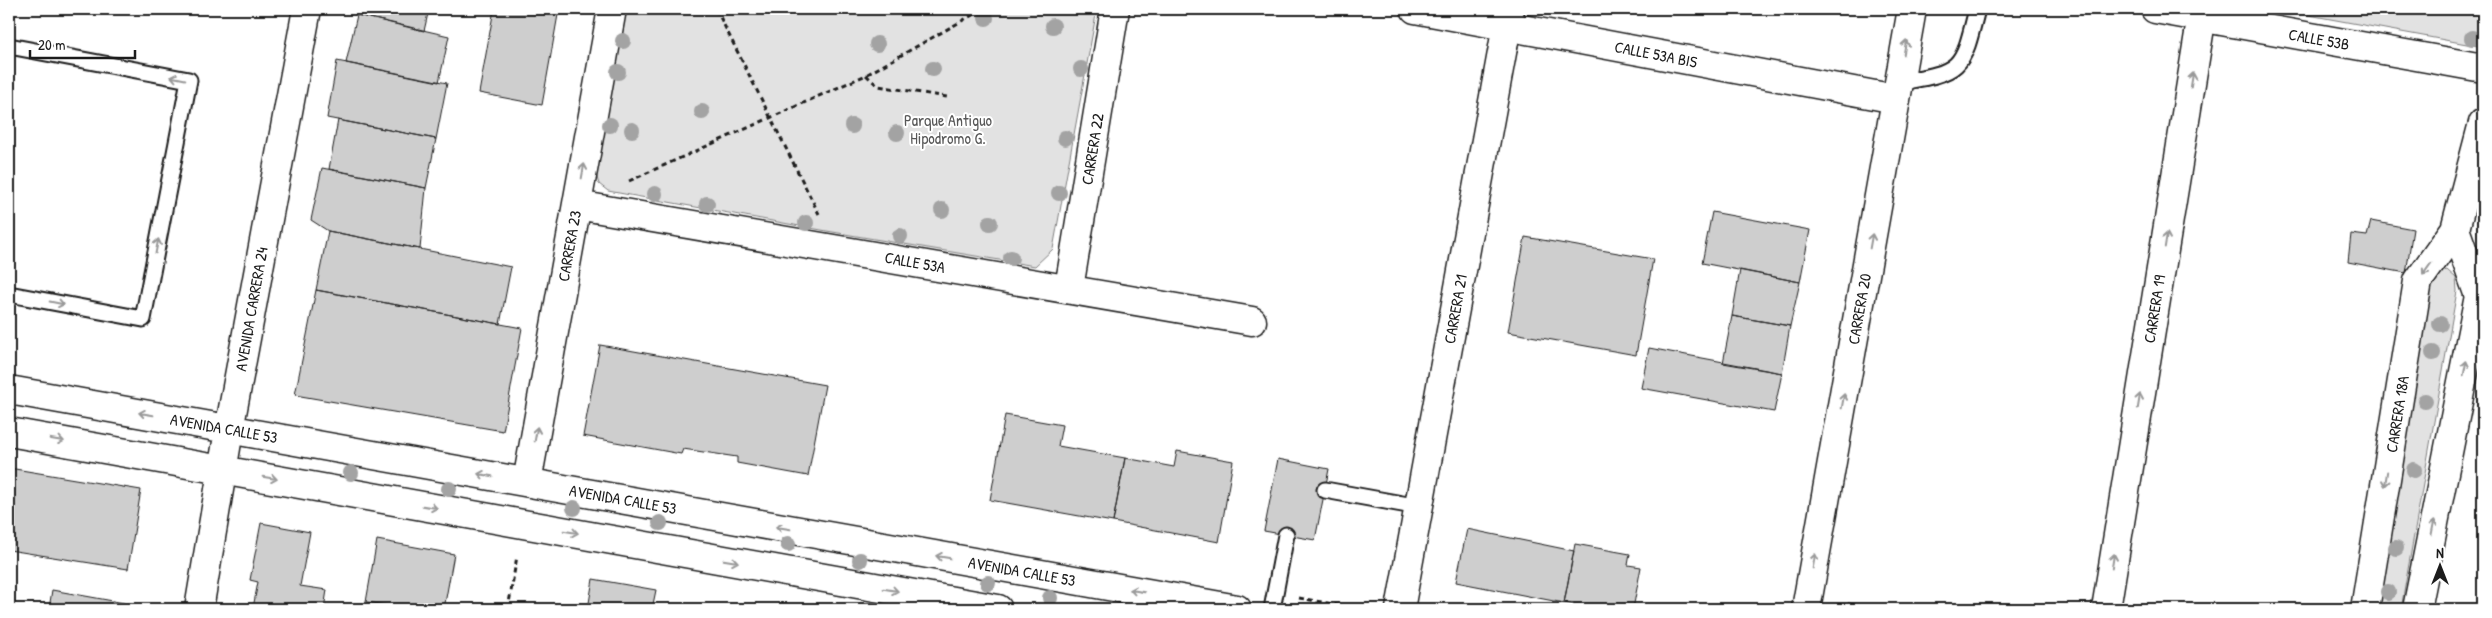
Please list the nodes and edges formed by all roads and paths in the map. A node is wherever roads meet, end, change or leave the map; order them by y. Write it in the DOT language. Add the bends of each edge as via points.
graph roads {
  1 [pos="612,9"];
  2 [pos="716,9"];
  3 [pos="983,9"];
  4 [pos="1115,9"];
  5 [pos="1415,9"];
  6 [pos="1912,9"];
  7 [pos="1977,9"];
  8 [pos="2155,9"];
  9 [pos="301,10"];
  10 [pos="2203,13"];
  11 [pos="1508,17"];
  12 [pos="9,46"];
  13 [pos="2483,68"];
  14 [pos="866,75"];
  15 [pos="1898,91"];
  16 [pos="946,97"];
  17 [pos="772,116"];
  18 [pos="2483,123"];
  19 [pos="623,184"];
  20 [pos="576,205"];
  21 [pos="2455,229"];
  22 [pos="835,248"];
  23 [pos="1070,288"];
  24 [pos="9,294"];
  25 [pos="1252,321"];
  26 [pos="9,390"];
  27 [pos="229,430"];
  28 [pos="9,432"];
  29 [pos="222,469"];
  30 [pos="527,482"];
  31 [pos="1325,490"];
  32 [pos="1418,507"];
  33 [pos="523,524"];
  34 [pos="1286,535"];
  35 [pos="199,609"];
  36 [pos="508,609"];
  37 [pos="998,609"];
  38 [pos="1237,609"];
  39 [pos="1272,609"];
  40 [pos="1400,609"];
  41 [pos="1806,609"];
  42 [pos="2106,609"];
  43 [pos="2365,609"];
  44 [pos="2417,609"];
  20 -- 1 [label="street, CARRERA 23, one-way"];
  2 -- 17 [label="path"];
  3 -- 14 [label="path"];
  4 -- 23 [label="street, CARRERA 22"];
  5 -- 11 [label="street, CALLE 53A BIS"];
  15 -- 6 [label="street, CARRERA 20, one-way"];
  7 -- 15 [label="lane" via="1966,52 1950,71"];
  8 -- 10 [label="street, CALLE 53B"];
  9 -- 27 [label="street, AVENIDA CARRERA 24"];
  10 -- 13 [label="street, CALLE 53B"];
  42 -- 10 [label="street, CARRERA 19, one-way"];
  11 -- 15 [label="street, CALLE 53A BIS"];
  11 -- 32 [label="street, CARRERA 21"];
  24 -- 12 [label="lane, one-way" via="143,319 189,80"];
  14 -- 16 [label="path" via="878,86"];
  14 -- 17 [label="path"];
  41 -- 15 [label="street, CARRERA 20, one-way"];
  17 -- 19 [label="path"];
  17 -- 22 [label="path"];
  18 -- 21 [label="street, CARRERA 18A"];
  20 -- 22 [label="street, CALLE 53A"];
  30 -- 20 [label="street, CARRERA 23, one-way"];
  21 -- 43 [label="street, CARRERA 18A, one-way" via="2418,281"];
  44 -- 21 [label="street, one-way" via="2479,296"];
  22 -- 23 [label="street, CALLE 53A"];
  23 -- 25 [label="street, CALLE 53A"];
  27 -- 26 [label="street, AVENIDA CALLE 53, one-way"];
  27 -- 29 [label="street, AVENIDA CARRERA 24"];
  30 -- 27 [label="street, AVENIDA CALLE 53, one-way"];
  28 -- 29 [label="street, one-way"];
  29 -- 33 [label="street, one-way"];
  29 -- 35 [label="street, AVENIDA CARRERA 24"];
  38 -- 30 [label="street, AVENIDA CALLE 53, one-way"];
  31 -- 32 [label="lane"];
  32 -- 40 [label="street, CARRERA 21"];
  33 -- 36 [label="path"];
  33 -- 37 [label="street, one-way"];
  34 -- 39 [label="lane"];
}
